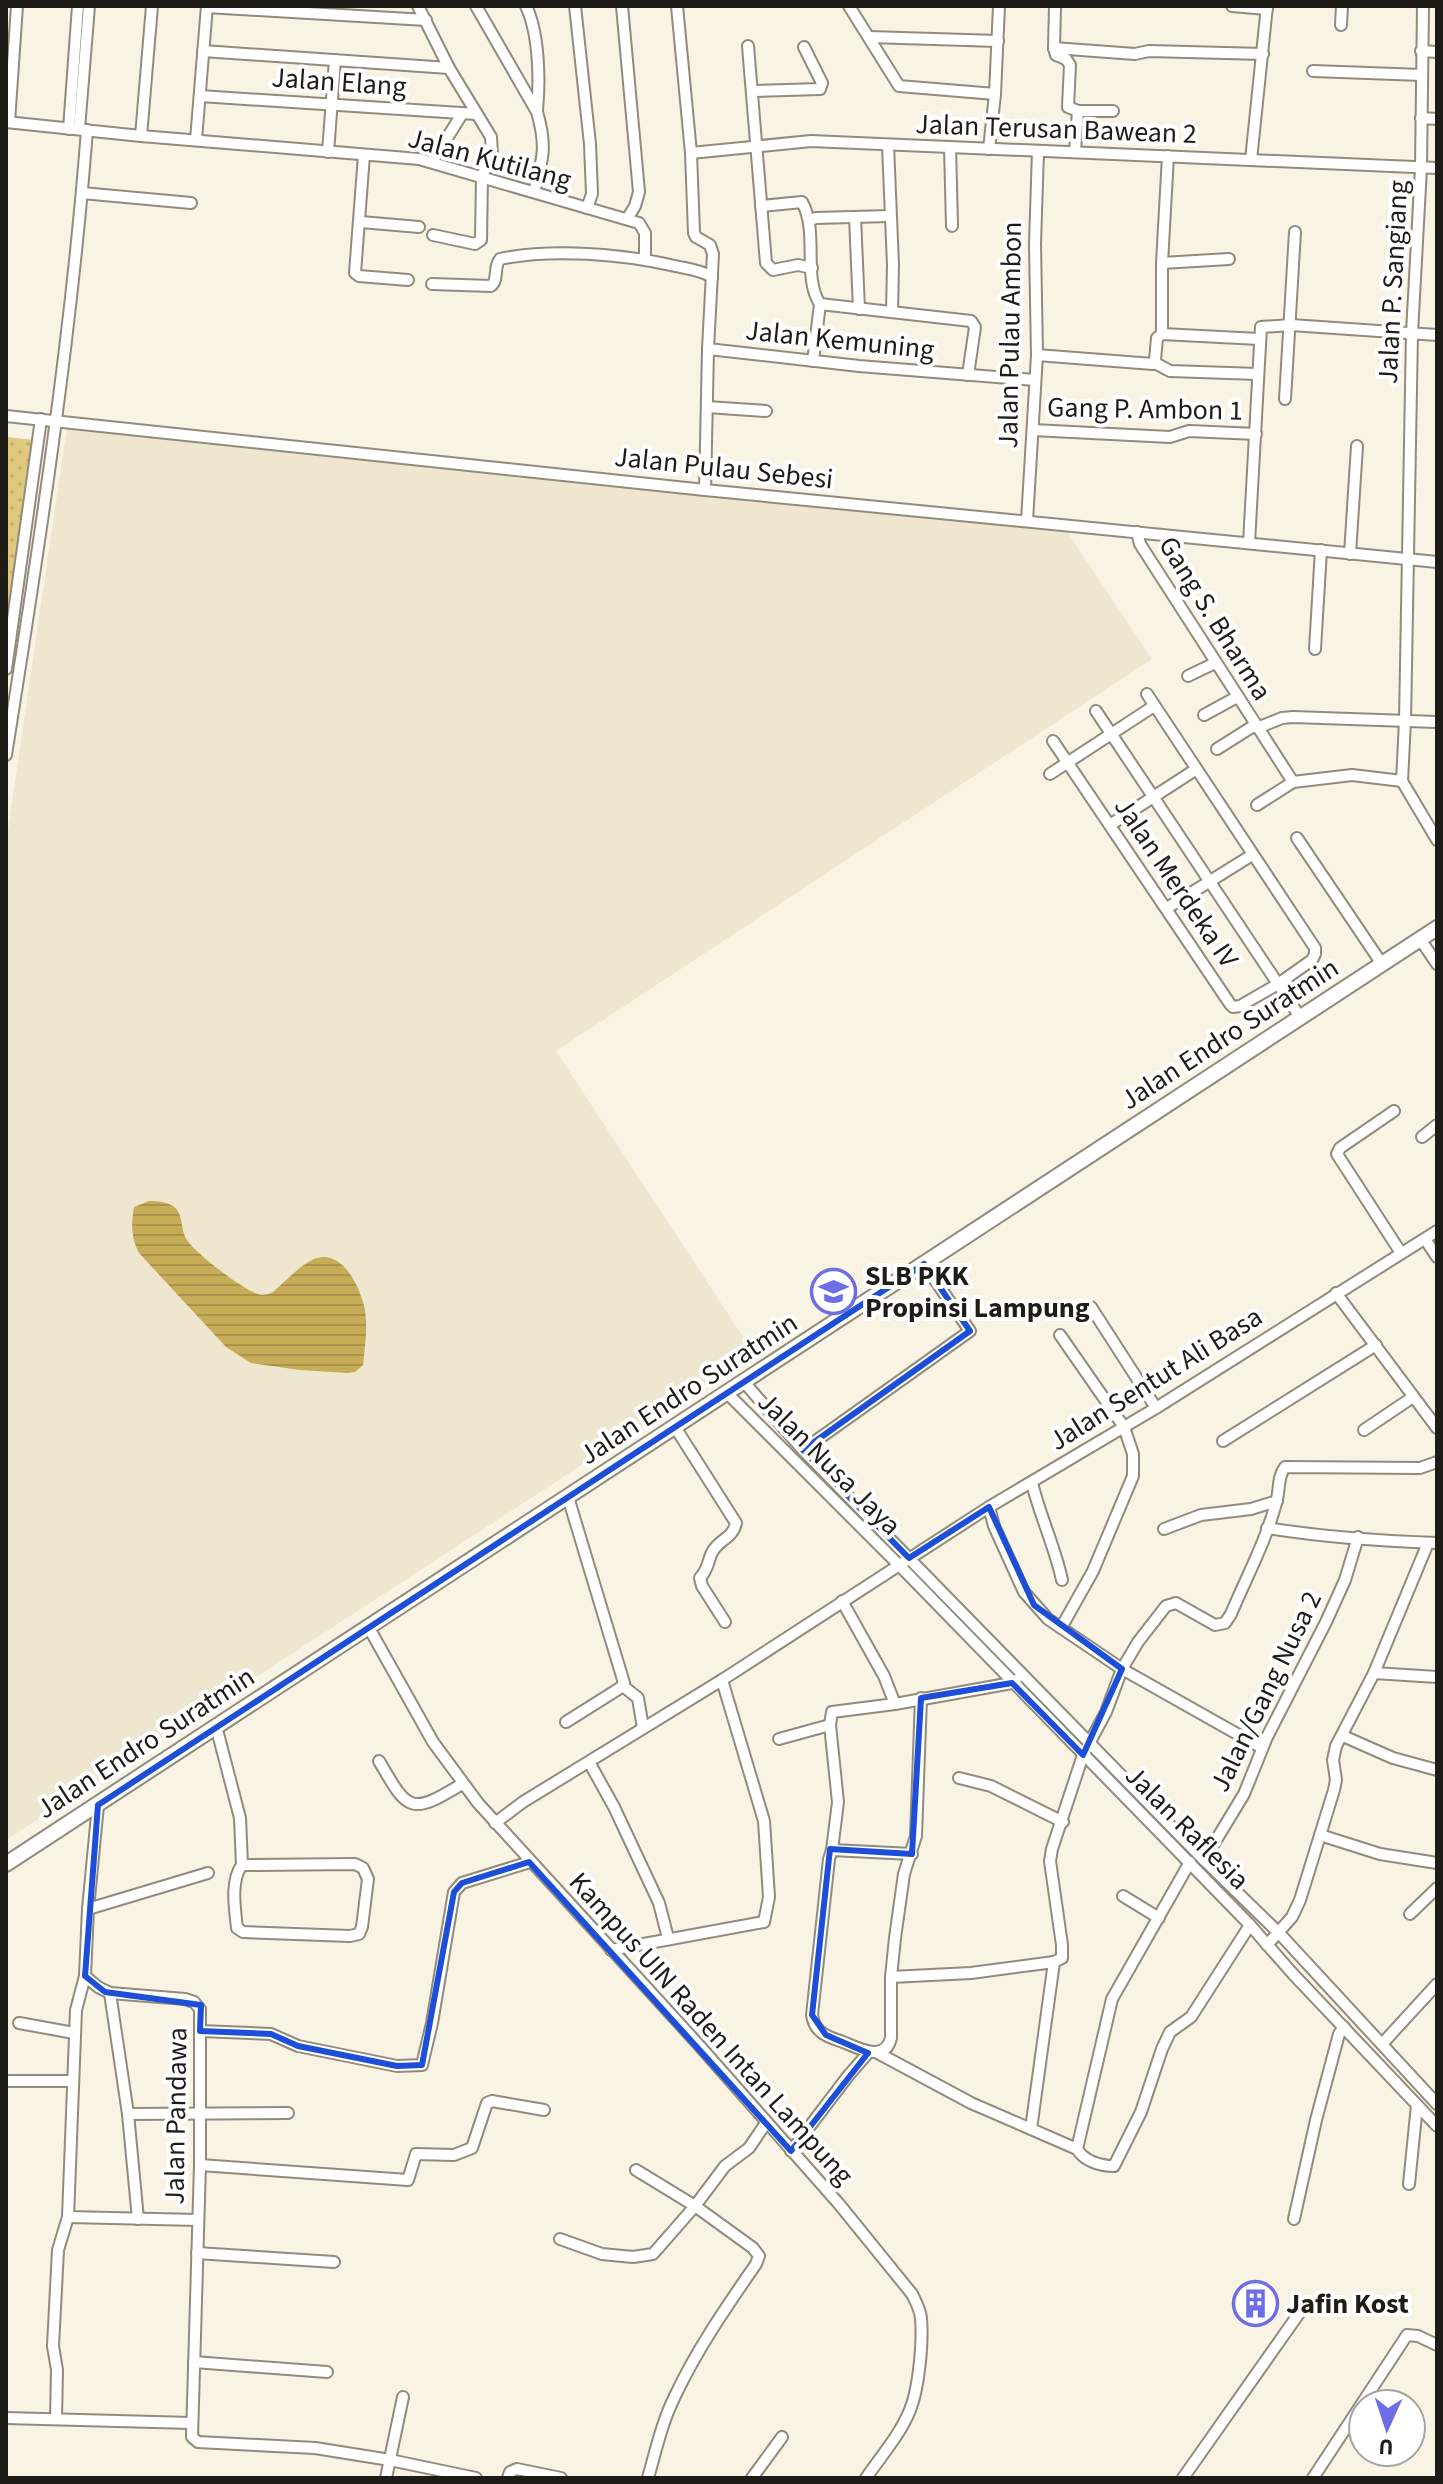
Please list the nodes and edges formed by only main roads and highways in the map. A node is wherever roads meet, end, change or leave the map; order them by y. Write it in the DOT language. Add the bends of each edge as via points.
graph roads {
  1 [pos="1437,928"];
  2 [pos="6,1864"];
  1 -- 2 [label="main road, Jalan Endro Suratmin"];
}
